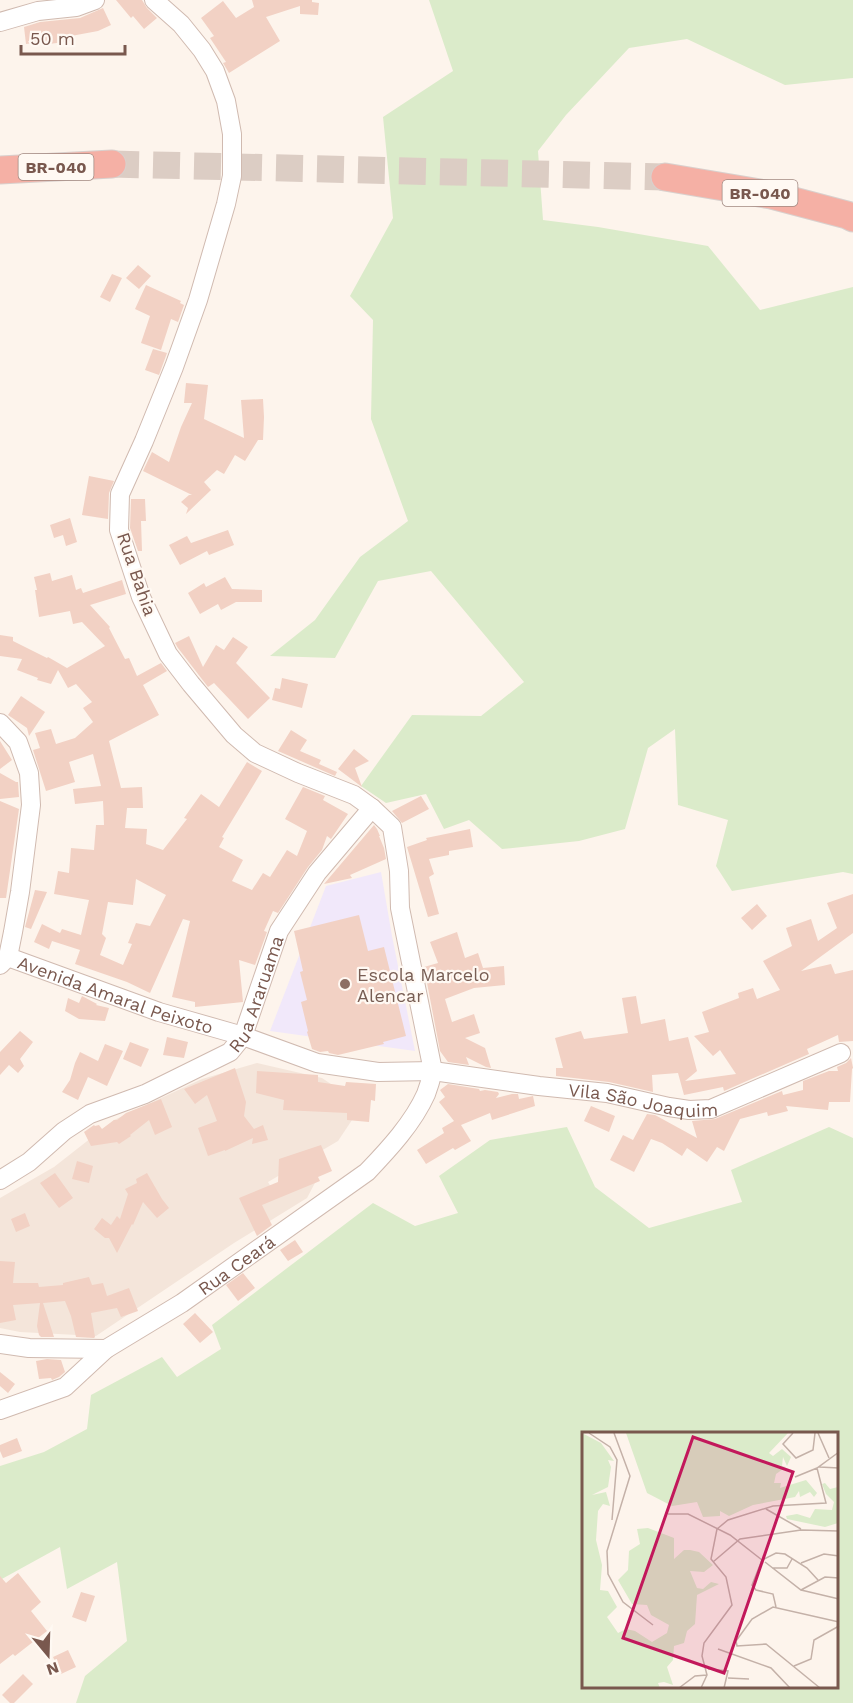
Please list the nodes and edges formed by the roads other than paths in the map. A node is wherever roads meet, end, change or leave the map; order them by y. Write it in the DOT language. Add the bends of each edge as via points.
graph roads {
  1 [pos="95,0"];
  2 [pos="154,0"];
  3 [pos="0,22"];
  4 [pos="112,164"];
  5 [pos="0,170"];
  6 [pos="665,177"];
  7 [pos="853,218"];
  8 [pos="0,723"];
  9 [pos="372,808"];
  10 [pos="4,961"];
  11 [pos="243,1036"];
  12 [pos="841,1053"];
  13 [pos="433,1071"];
  14 [pos="0,1180"];
  15 [pos="0,1344"];
  16 [pos="106,1348"];
  17 [pos="0,1410"];
  1 -- 3 [label="street"];
  2 -- 9 [label="street, Rua Bahia" via="181,24 215,72 232,134 232,176 198,300 120,494 119,530 141,597 168,654 234,735 255,753 354,795"];
  4 -- 5 [label="highway, BR-040"];
  6 -- 7 [label="highway, BR-040" via="771,195"];
  8 -- 10 [label="street" via="18,742 29,773 31,805 20,892"];
  9 -- 11 [label="street, Rua Araruama" via="317,873 279,932"];
  9 -- 13 [label="street, Rua Bahia" via="392,827 400,908"];
  10 -- 11 [label="street, Avenida Amaral Peixoto"];
  11 -- 13 [label="street, Avenida Amaral Peixoto" via="317,1063 378,1072"];
  11 -- 14 [label="street, Rua Araruama" via="230,1052 146,1094 90,1114"];
  12 -- 13 [label="street, Vila São Joaquim" via="711,1109 689,1110 607,1093"];
  13 -- 16 [label="street, Rua Ceará" via="417,1111 367,1172 182,1303"];
  15 -- 16 [label="street"];
  16 -- 17 [label="street, Rua Ceará" via="65,1387"];
}
